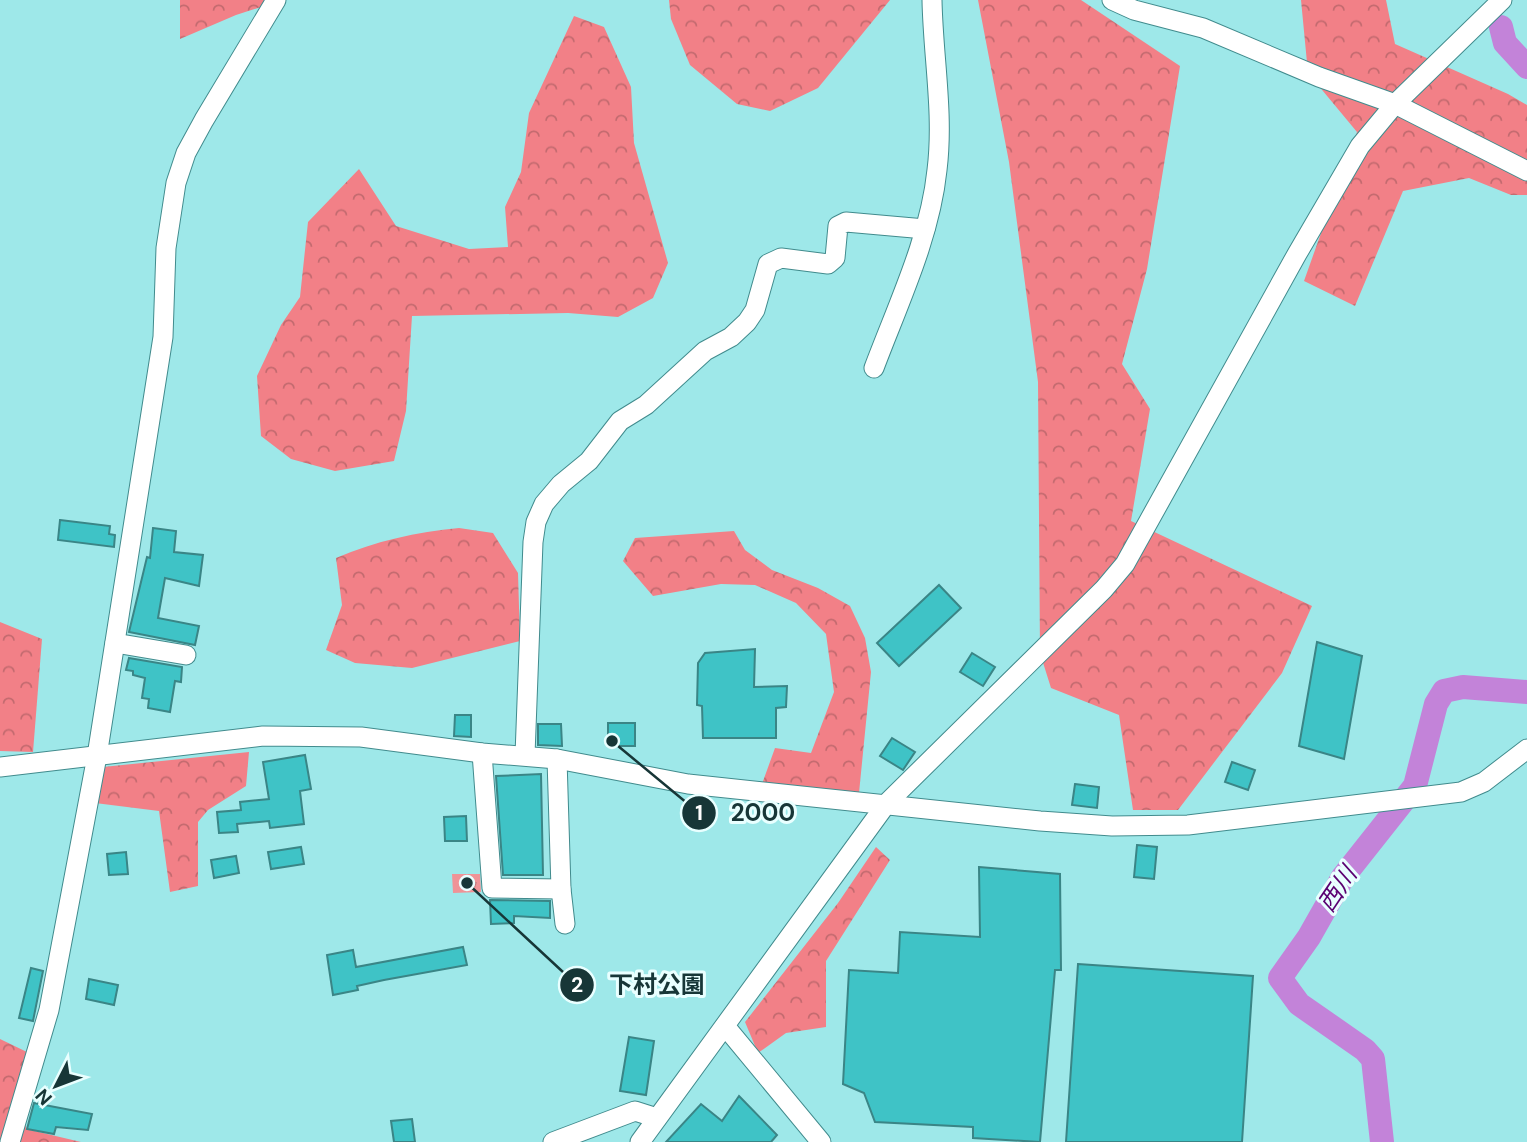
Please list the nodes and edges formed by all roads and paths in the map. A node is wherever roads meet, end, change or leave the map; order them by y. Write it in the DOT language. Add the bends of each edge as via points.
graph roads {
  1 [pos="276,0"];
  2 [pos="932,0"];
  3 [pos="1112,0"];
  4 [pos="1502,0"];
  5 [pos="1395,104"];
  6 [pos="1527,171"];
  7 [pos="925,229"];
  8 [pos="874,368"];
  9 [pos="115,643"];
  10 [pos="186,655"];
  11 [pos="1527,748"];
  12 [pos="482,753"];
  13 [pos="97,755"];
  14 [pos="525,755"];
  15 [pos="557,759"];
  16 [pos="0,767"];
  17 [pos="887,803"];
  18 [pos="561,889"];
  19 [pos="565,924"];
  20 [pos="725,1026"];
  21 [pos="657,1118"];
  22 [pos="821,1141"];
  23 [pos="10,1142"];
  24 [pos="553,1142"];
  25 [pos="640,1142"];
  1 -- 9 [label="street" via="204,120 176,183 166,248 163,337"];
  2 -- 7 [label="street" via="939,119 937,170"];
  3 -- 5 [label="street" via="1203,28"];
  4 -- 5 [label="street"];
  5 -- 6 [label="street"];
  5 -- 17 [label="street" via="1360,146 1125,564"];
  7 -- 8 [label="street"];
  7 -- 14 [label="street" via="846,222 838,226 835,258 828,264 781,258 768,264 747,322 620,421 589,461 544,503 533,542"];
  9 -- 10 [label="street"];
  9 -- 13 [label="street"];
  11 -- 17 [label="street" via="1484,782 1461,792 1188,825 1040,821"];
  12 -- 13 [label="street" via="316,735 262,736"];
  12 -- 14 [label="street"];
  12 -- 18 [label="street" via="492,888"];
  13 -- 16 [label="street"];
  13 -- 23 [label="street" via="50,1010"];
  14 -- 15 [label="street"];
  15 -- 17 [label="street" via="688,784"];
  15 -- 18 [label="street"];
  17 -- 20 [label="street"];
  18 -- 19 [label="street"];
  20 -- 21 [label="street"];
  20 -- 22 [label="street"];
  21 -- 24 [label="street" via="635,1111"];
  21 -- 25 [label="street"];
}
